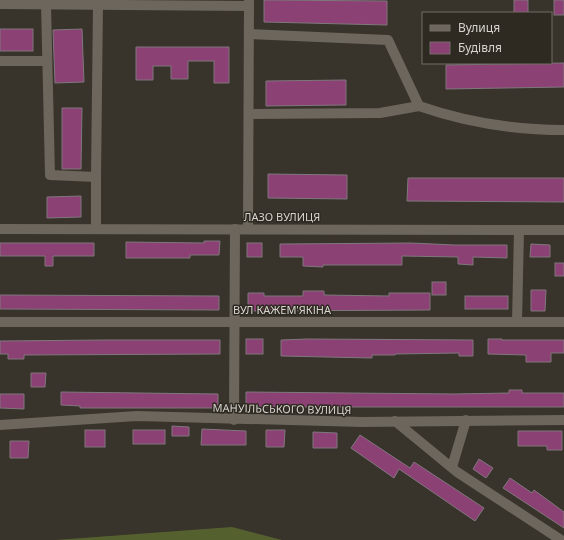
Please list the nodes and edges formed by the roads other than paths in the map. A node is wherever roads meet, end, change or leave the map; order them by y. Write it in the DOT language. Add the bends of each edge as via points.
graph roads {
  1 [pos="162,2"];
  2 [pos="249,3"];
  3 [pos="0,4"];
  4 [pos="46,4"];
  5 [pos="98,4"];
  6 [pos="249,34"];
  7 [pos="0,60"];
  8 [pos="47,61"];
  9 [pos="419,106"];
  10 [pos="249,114"];
  11 [pos="564,130"];
  12 [pos="96,177"];
  13 [pos="235,228"];
  14 [pos="0,229"];
  15 [pos="96,229"];
  16 [pos="248,229"];
  17 [pos="519,230"];
  18 [pos="564,230"];
  19 [pos="0,322"];
  20 [pos="233,322"];
  21 [pos="517,322"];
  22 [pos="564,322"];
  23 [pos="234,420"];
  24 [pos="466,420"];
  25 [pos="564,420"];
  26 [pos="395,422"];
  27 [pos="0,425"];
  28 [pos="452,467"];
  29 [pos="561,540"];
  1 -- 2 [label="street"];
  1 -- 5 [label="street"];
  2 -- 6 [label="street"];
  3 -- 4 [label="street"];
  4 -- 5 [label="street"];
  4 -- 8 [label="street"];
  5 -- 12 [label="street"];
  6 -- 9 [label="street" via="388,40"];
  6 -- 10 [label="street"];
  7 -- 8 [label="street"];
  8 -- 12 [label="street" via="50,176"];
  9 -- 10 [label="street" via="380,113"];
  9 -- 11 [label="street" via="453,118 537,130"];
  10 -- 16 [label="street"];
  12 -- 15 [label="street"];
  13 -- 15 [label="street, ЛАЗО ВУЛИЦЯ"];
  13 -- 16 [label="street, ЛАЗО ВУЛИЦЯ"];
  13 -- 20 [label="street"];
  14 -- 15 [label="street, ЛАЗО ВУЛИЦЯ"];
  16 -- 17 [label="street, ЛАЗО ВУЛИЦЯ"];
  17 -- 18 [label="street, ЛАЗО ВУЛИЦЯ"];
  17 -- 21 [label="street"];
  19 -- 20 [label="street, ВУЛ КАЖЕМ'ЯКІНА"];
  20 -- 21 [label="street, ВУЛ КАЖЕМ'ЯКІНА"];
  20 -- 23 [label="street"];
  21 -- 22 [label="street, ВУЛ КАЖЕМ'ЯКІНА"];
  23 -- 26 [label="street, МАНУІЛЬСЬКОГО ВУЛИЦЯ"];
  23 -- 27 [label="street, МАНУІЛЬСЬКОГО ВУЛИЦЯ" via="137,416"];
  24 -- 25 [label="street, МАНУІЛЬСЬКОГО ВУЛИЦЯ"];
  24 -- 26 [label="street, МАНУІЛЬСЬКОГО ВУЛИЦЯ"];
  24 -- 28 [label="street"];
  26 -- 28 [label="street"];
  28 -- 29 [label="street"];
}
